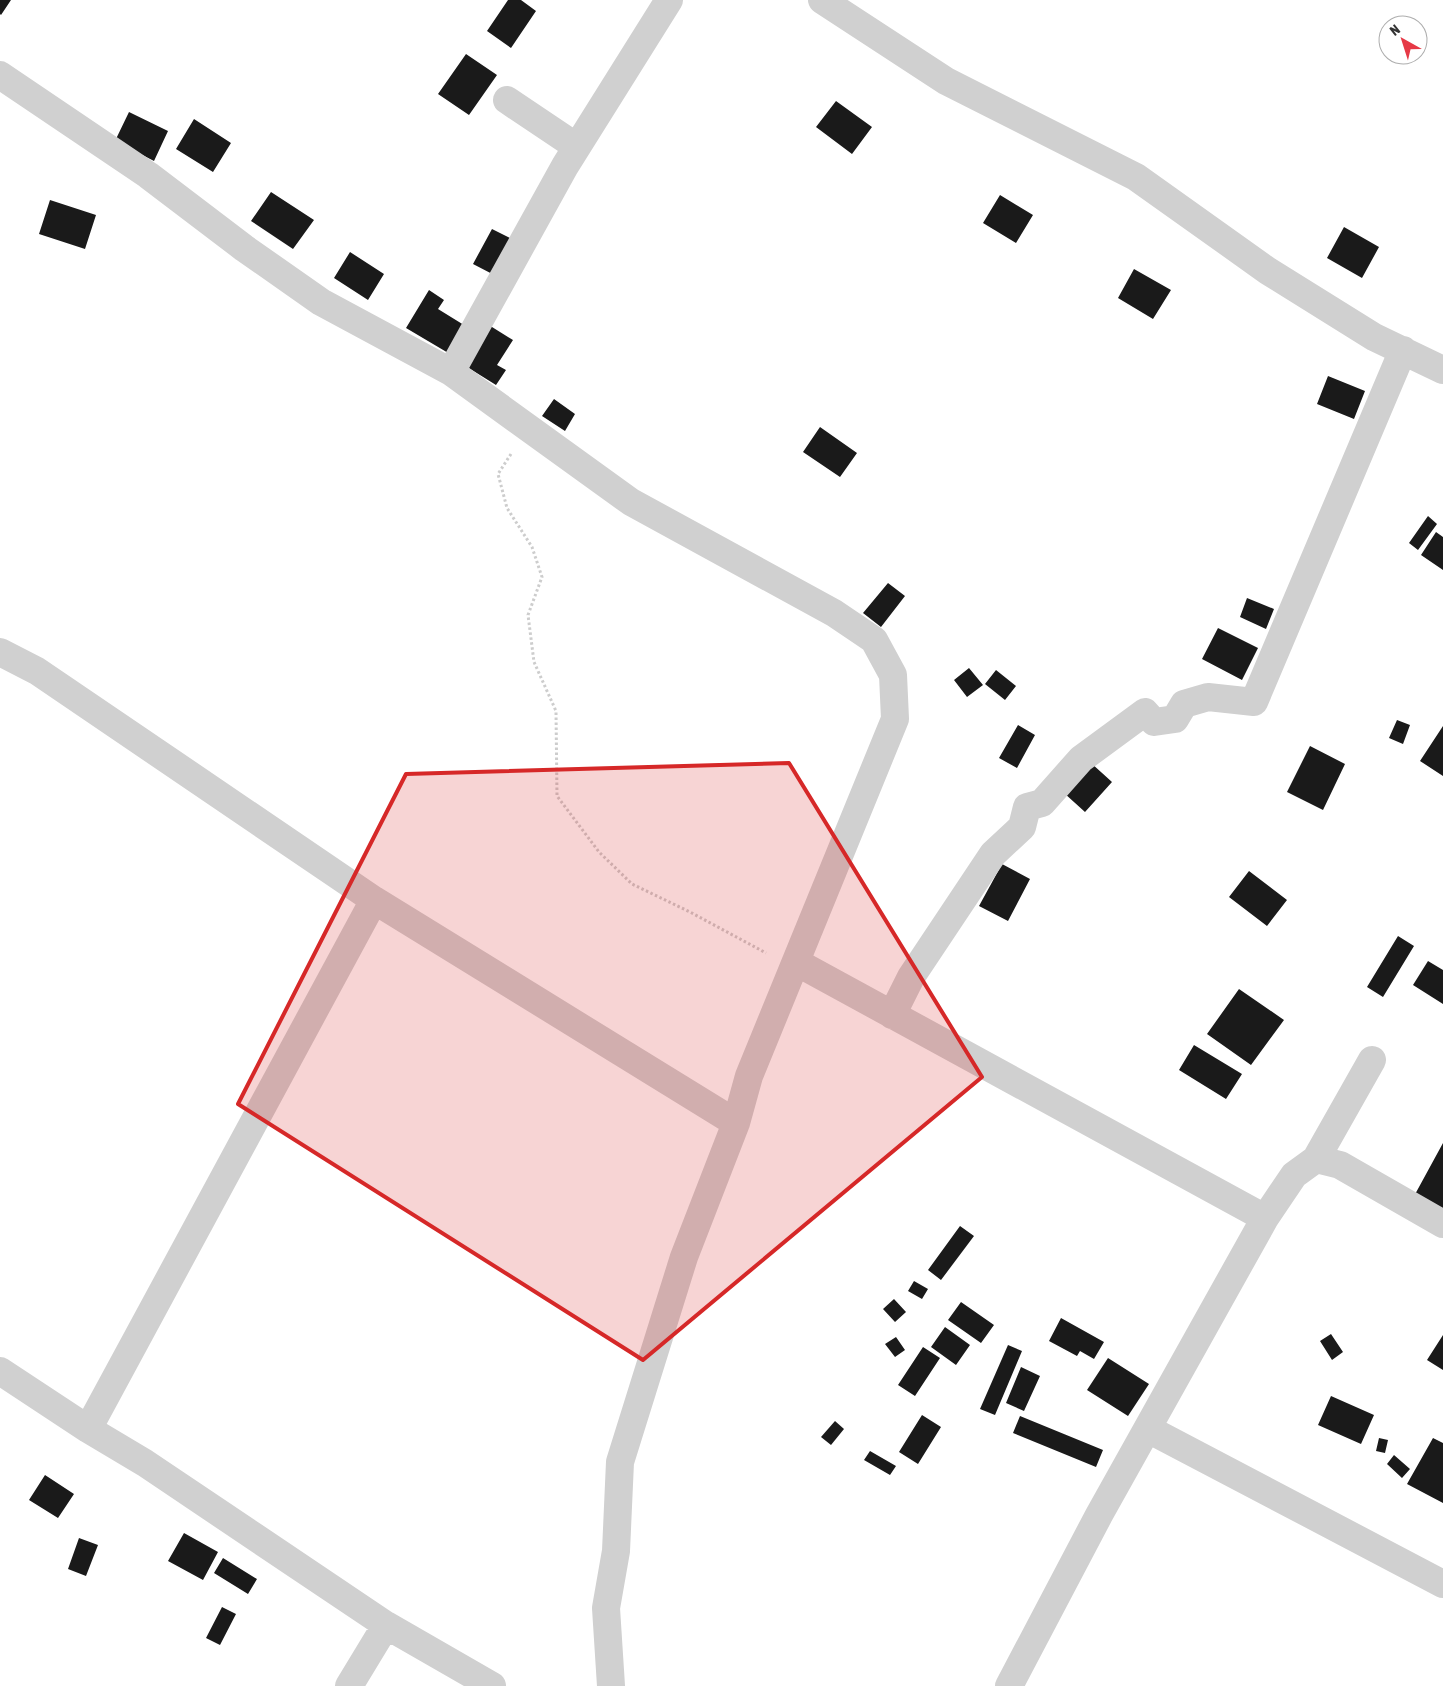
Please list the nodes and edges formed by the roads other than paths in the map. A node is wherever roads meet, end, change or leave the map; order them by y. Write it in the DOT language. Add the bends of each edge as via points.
graph roads {
  1 [pos="668,0"];
  2 [pos="822,0"];
  3 [pos="0,75"];
  4 [pos="506,100"];
  5 [pos="577,147"];
  6 [pos="1403,350"];
  7 [pos="1443,370"];
  8 [pos="451,372"];
  9 [pos="0,652"];
  10 [pos="374,900"];
  11 [pos="796,962"];
  12 [pos="892,1015"];
  13 [pos="1372,1060"];
  14 [pos="736,1123"];
  15 [pos="1316,1159"];
  16 [pos="1265,1218"];
  17 [pos="1443,1224"];
  18 [pos="0,1371"];
  19 [pos="88,1429"];
  20 [pos="1148,1429"];
  21 [pos="1443,1584"];
  22 [pos="386,1624"];
  23 [pos="348,1686"];
  24 [pos="492,1686"];
  25 [pos="611,1686"];
  26 [pos="1008,1686"];
  1 -- 5 [label="street"];
  2 -- 6 [label="street" via="946,80 1136,176 1268,271 1374,337"];
  3 -- 8 [label="street" via="148,174 320,302"];
  4 -- 5 [label="street"];
  5 -- 8 [label="street"];
  6 -- 7 [label="street"];
  6 -- 12 [label="street" via="1254,702 1208,697 1184,704 1175,719 1154,722 1145,712 1081,759 1042,802 1027,807 1022,827 993,854 911,976"];
  8 -- 11 [label="street" via="631,502 834,613 874,640 893,675 895,719"];
  9 -- 10 [label="street" via="37,671"];
  10 -- 14 [label="street"];
  10 -- 19 [label="street"];
  11 -- 12 [label="street"];
  11 -- 14 [label="street" via="749,1076"];
  12 -- 16 [label="street"];
  13 -- 15 [label="street"];
  14 -- 25 [label="street" via="684,1257 620,1462 616,1551 606,1608"];
  15 -- 16 [label="street" via="1294,1175"];
  15 -- 17 [label="street" via="1340,1165"];
  16 -- 20 [label="street"];
  18 -- 19 [label="street"];
  19 -- 22 [label="street" via="145,1463"];
  20 -- 21 [label="street"];
  20 -- 26 [label="street"];
  22 -- 23 [label="street"];
  22 -- 24 [label="street"];
}
